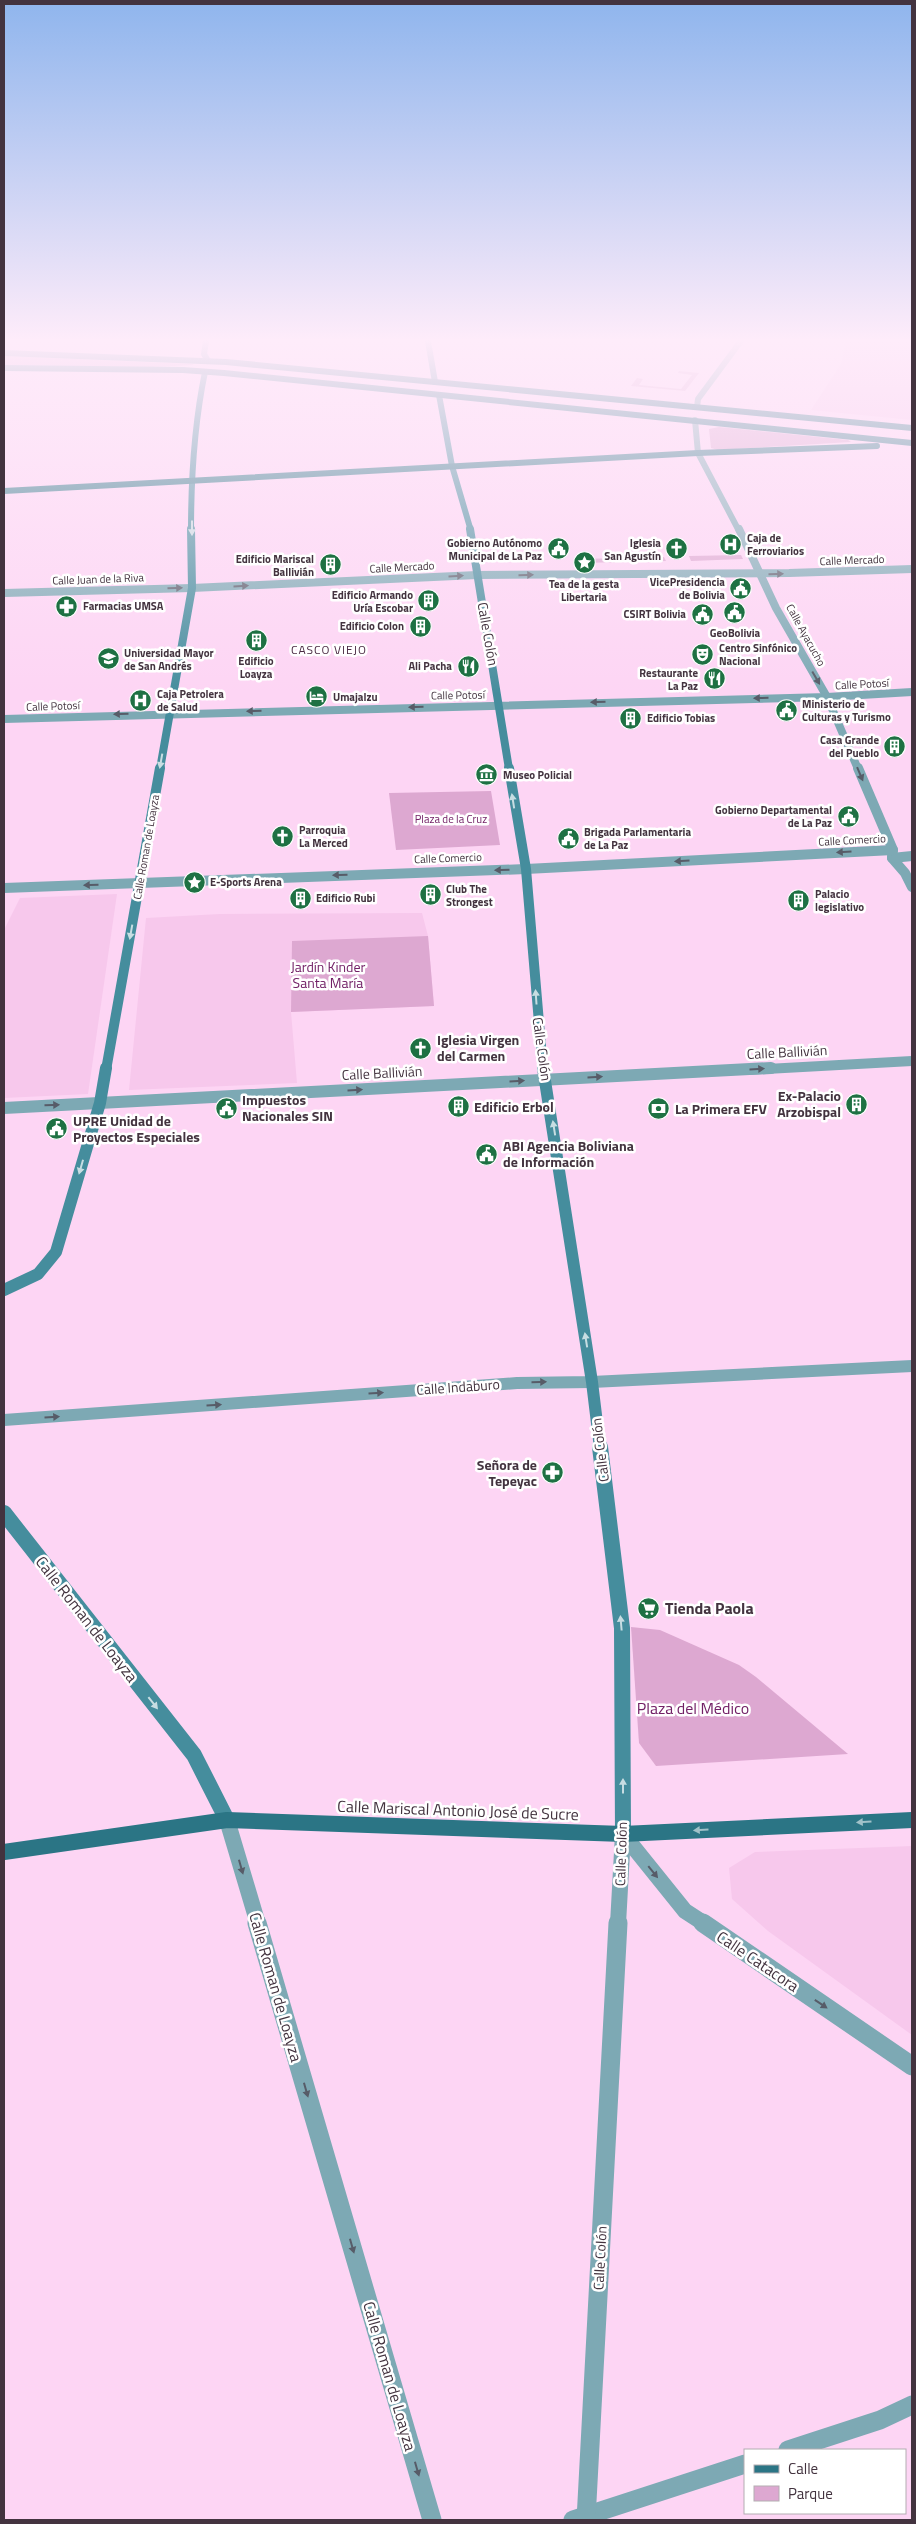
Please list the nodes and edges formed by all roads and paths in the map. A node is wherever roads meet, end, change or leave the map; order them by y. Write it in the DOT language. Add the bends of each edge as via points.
graph roads {
  1 [pos="193,459"];
  2 [pos="451,459"];
  3 [pos="588,459"];
  4 [pos="701,459"];
  5 [pos="452,466"];
  6 [pos="191,480"];
  7 [pos="4,490"];
  8 [pos="912,568"];
  9 [pos="759,574"];
  10 [pos="477,575"];
  11 [pos="192,588"];
  12 [pos="4,593"];
  13 [pos="912,692"];
  14 [pos="827,697"];
  15 [pos="500,705"];
  16 [pos="170,713"];
  17 [pos="4,719"];
  18 [pos="892,854"];
  19 [pos="912,856"];
  20 [pos="526,869"];
  21 [pos="140,884"];
  22 [pos="912,887"];
  23 [pos="4,888"];
  24 [pos="912,1061"];
  25 [pos="546,1080"];
  26 [pos="100,1104"];
  27 [pos="4,1108"];
  28 [pos="4,1290"];
  29 [pos="912,1366"];
  30 [pos="592,1382"];
  31 [pos="4,1420"];
  32 [pos="4,1513"];
  33 [pos="227,1820"];
  34 [pos="912,1820"];
  35 [pos="623,1834"];
  36 [pos="4,1852"];
  37 [pos="912,2066"];
  38 [pos="912,2405"];
  39 [pos="791,2449"];
  40 [pos="744,2464"];
  41 [pos="582,2519"];
  42 [pos="432,2520"];
  1 -- 6 [label="main road, Calle Roman de Loayza"];
  2 -- 5 [label="main road, Calle Colón"];
  3 -- 5 [label="main road"];
  4 -- 9 [label="street, Calle Ayacucho"];
  5 -- 6 [label="main road"];
  5 -- 10 [label="main road, Calle Colón" via="470,527"];
  6 -- 7 [label="main road"];
  6 -- 11 [label="main road, Calle Roman de Loayza, one-way"];
  9 -- 8 [label="street, Calle Mercado, one-way"];
  10 -- 9 [label="street, Calle Mercado, one-way"];
  9 -- 14 [label="street, Calle Ayacucho, one-way"];
  11 -- 10 [label="street, Calle Mercado, one-way"];
  10 -- 15 [label="main road, Calle Colón"];
  12 -- 11 [label="street, Calle Juan de la Riva, one-way"];
  11 -- 16 [label="main road, Calle Roman de Loayza"];
  13 -- 14 [label="street, Calle Potosí"];
  14 -- 15 [label="street, Calle Potosí, one-way"];
  14 -- 18 [label="street, Calle Ayacucho, one-way"];
  15 -- 16 [label="street, Calle Potosí, one-way"];
  20 -- 15 [label="main road, Calle Colón, one-way"];
  16 -- 17 [label="street, Calle Potosí, one-way"];
  16 -- 21 [label="main road, Calle Roman de Loayza, one-way"];
  18 -- 19 [label="street, Calle Comercio"];
  18 -- 20 [label="street, Calle Comercio, one-way"];
  18 -- 22 [label="street, Calle Ayacucho"];
  20 -- 21 [label="street, Calle Comercio, one-way"];
  25 -- 20 [label="main road, Calle Colón, one-way" via="540,1051"];
  21 -- 23 [label="street, Calle Comercio, one-way"];
  21 -- 26 [label="main road, Calle Roman de Loayza, one-way"];
  25 -- 24 [label="street, Calle Ballivián, one-way"];
  26 -- 25 [label="street, Calle Ballivián, one-way"];
  30 -- 25 [label="main road, Calle Colón, one-way"];
  27 -- 26 [label="street, Calle Ballivián, one-way"];
  26 -- 28 [label="main road, Calle Roman de Loayza, one-way" via="56,1252 38,1274"];
  29 -- 30 [label="street, Calle Indaburo"];
  31 -- 30 [label="street, Calle Indaburo, one-way" via="517,1383"];
  35 -- 30 [label="main road, Calle Colón, one-way" via="622,1628"];
  32 -- 33 [label="main road, Calle Roman de Loayza, one-way" via="194,1755"];
  33 -- 35 [label="main road, Calle Mariscal Antonio José de Sucre"];
  33 -- 36 [label="main road, Calle Mariscal Antonio José de Sucre"];
  33 -- 42 [label="street, Calle Roman de Loayza, one-way"];
  34 -- 35 [label="main road, Calle Mariscal Antonio José de Sucre, one-way"];
  35 -- 37 [label="street, Calle Catacora, one-way" via="684,1911"];
  35 -- 41 [label="street, Calle Colón"];
  38 -- 39 [label="street" via="880,2420"];
  40 -- 41 [label="street"];
}
